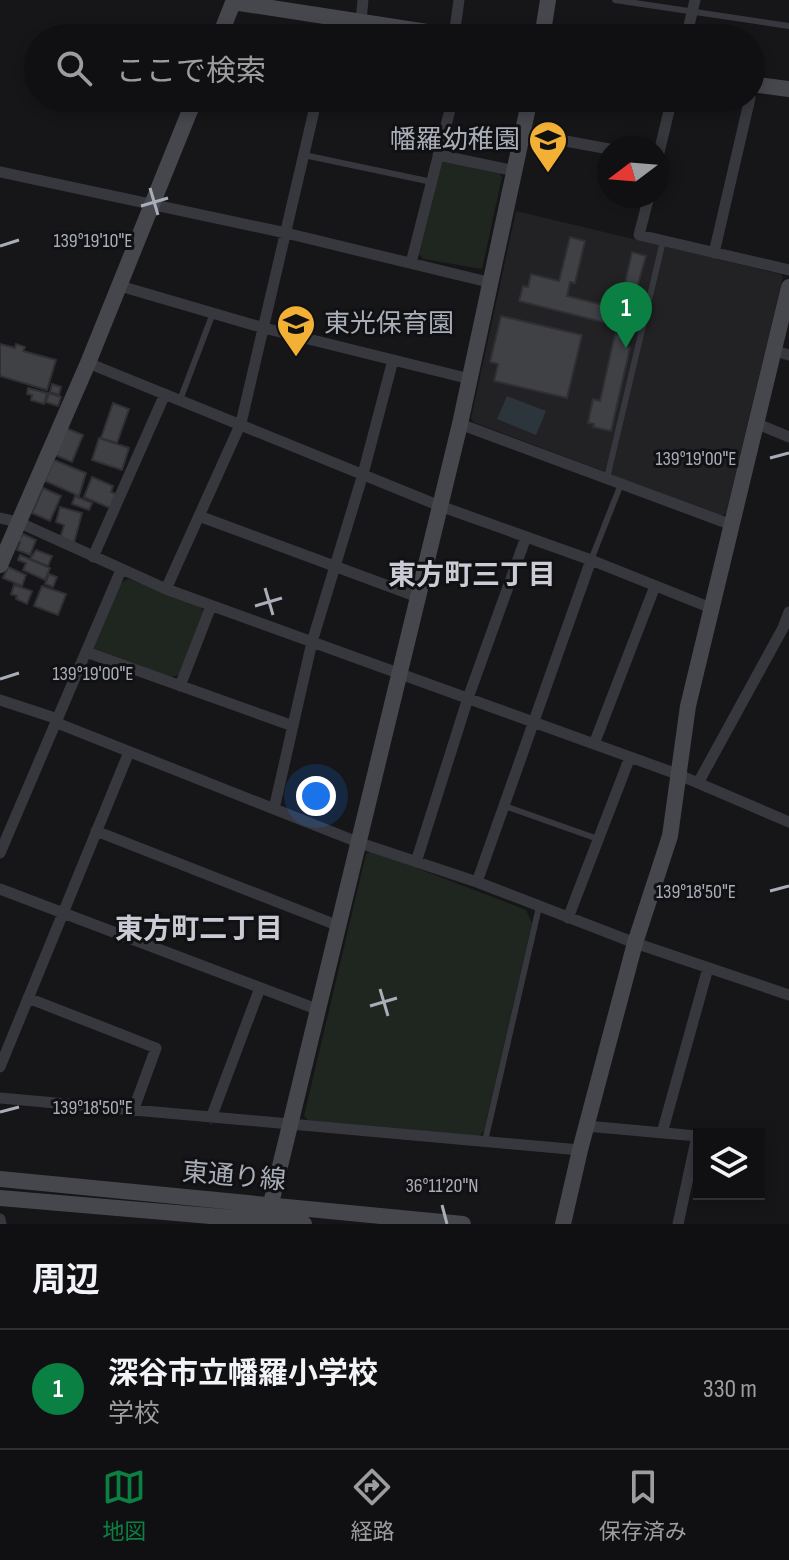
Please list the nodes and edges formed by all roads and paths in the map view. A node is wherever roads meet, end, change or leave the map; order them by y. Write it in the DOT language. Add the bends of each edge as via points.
graph roads {
  1 [pos="363,0"];
  2 [pos="459,0"];
  3 [pos="548,0"];
  4 [pos="615,0"];
  5 [pos="233,1"];
  6 [pos="625,1"];
  7 [pos="655,3"];
  8 [pos="694,6"];
  9 [pos="336,17"];
  10 [pos="361,21"];
  11 [pos="224,24"];
  12 [pos="334,24"];
  13 [pos="380,24"];
  14 [pos="460,24"];
  15 [pos="544,24"];
  16 [pos="789,26"];
  17 [pos="789,89"];
  18 [pos="765,90"];
  19 [pos="190,112"];
  20 [pos="314,112"];
  21 [pos="449,112"];
  22 [pos="527,112"];
  23 [pos="669,112"];
  24 [pos="746,112"];
  25 [pos="522,133"];
  26 [pos="663,136"];
  27 [pos="597,147"];
  28 [pos="304,155"];
  29 [pos="438,155"];
  30 [pos="515,171"];
  31 [pos="0,172"];
  32 [pos="432,182"];
  33 [pos="154,204"];
  34 [pos="646,208"];
  35 [pos="286,233"];
  36 [pos="663,241"];
  37 [pos="714,253"];
  38 [pos="411,263"];
  39 [pos="789,270"];
  40 [pos="492,283"];
  41 [pos="120,286"];
  42 [pos="789,287"];
  43 [pos="213,313"];
  44 [pos="264,328"];
  45 [pos="782,353"];
  46 [pos="393,360"];
  47 [pos="88,363"];
  48 [pos="470,379"];
  49 [pos="165,394"];
  50 [pos="180,400"];
  51 [pos="241,423"];
  52 [pos="460,424"];
  53 [pos="758,424"];
  54 [pos="789,437"];
  55 [pos="363,474"];
  56 [pos="607,478"];
  57 [pos="621,484"];
  58 [pos="440,506"];
  59 [pos="199,516"];
  60 [pos="0,518"];
  61 [pos="18,522"];
  62 [pos="732,525"];
  63 [pos="526,537"];
  64 [pos="93,557"];
  65 [pos="591,560"];
  66 [pos="0,565"];
  67 [pos="335,568"];
  68 [pos="121,570"];
  69 [pos="655,586"];
  70 [pos="166,589"];
  71 [pos="418,597"];
  72 [pos="211,606"];
  73 [pos="711,608"];
  74 [pos="789,612"];
  75 [pos="312,642"];
  76 [pos="86,652"];
  77 [pos="400,673"];
  78 [pos="180,686"];
  79 [pos="468,698"];
  80 [pos="0,700"];
  81 [pos="57,721"];
  82 [pos="535,722"];
  83 [pos="293,726"];
  84 [pos="594,744"];
  85 [pos="129,752"];
  86 [pos="630,757"];
  87 [pos="677,774"];
  88 [pos="698,783"];
  89 [pos="505,806"];
  90 [pos="274,809"];
  91 [pos="789,822"];
  92 [pos="96,831"];
  93 [pos="598,839"];
  94 [pos="360,843"];
  95 [pos="0,853"];
  96 [pos="416,862"];
  97 [pos="477,882"];
  98 [pos="0,889"];
  99 [pos="539,907"];
  100 [pos="63,913"];
  101 [pos="568,918"];
  102 [pos="339,926"];
  103 [pos="635,943"];
  104 [pos="708,968"];
  105 [pos="260,988"];
  106 [pos="789,995"];
  107 [pos="28,998"];
  108 [pos="319,1010"];
  109 [pos="0,1067"];
  110 [pos="0,1098"];
  111 [pos="133,1111"];
  112 [pos="211,1118"];
  113 [pos="291,1124"];
  114 [pos="586,1126"];
  115 [pos="662,1133"];
  116 [pos="485,1141"];
  117 [pos="580,1150"];
  118 [pos="0,1179"];
  119 [pos="0,1198"];
  120 [pos="271,1204"];
  121 [pos="267,1222"];
  122 [pos="304,1224"];
  123 [pos="463,1224"];
  124 [pos="563,1224"];
  125 [pos="678,1224"];
  1 -- 10 [label="street"];
  2 -- 14 [label="street"];
  3 -- 15 [label="street"];
  4 -- 6 [label="lane"];
  5 -- 9 [label="street"];
  5 -- 11 [label="street"];
  6 -- 7 [label="lane"];
  7 -- 8 [label="lane"];
  8 -- 16 [label="lane"];
  9 -- 10 [label="street"];
  9 -- 12 [label="street"];
  10 -- 13 [label="street"];
  17 -- 18 [label="street"];
  19 -- 33 [label="street"];
  20 -- 28 [label="street"];
  21 -- 29 [label="street"];
  22 -- 25 [label="street"];
  23 -- 26 [label="street"];
  24 -- 37 [label="street"];
  25 -- 27 [label="street"];
  25 -- 30 [label="street"];
  28 -- 32 [label="lane"];
  28 -- 35 [label="street"];
  29 -- 30 [label="street"];
  29 -- 32 [label="street"];
  30 -- 40 [label="street"];
  31 -- 33 [label="street"];
  32 -- 38 [label="street"];
  33 -- 35 [label="street"];
  33 -- 41 [label="street"];
  34 -- 36 [label="street" via="639,235"];
  35 -- 38 [label="street"];
  35 -- 44 [label="street"];
  36 -- 37 [label="street"];
  36 -- 56 [label="lane"];
  37 -- 39 [label="street"];
  38 -- 40 [label="street"];
  40 -- 48 [label="street"];
  41 -- 43 [label="street"];
  41 -- 47 [label="street"];
  42 -- 45 [label="street"];
  43 -- 44 [label="street"];
  43 -- 50 [label="lane"];
  44 -- 46 [label="street"];
  44 -- 51 [label="street"];
  45 -- 53 [label="street"];
  46 -- 48 [label="street"];
  46 -- 55 [label="street"];
  47 -- 49 [label="street"];
  47 -- 61 [label="street"];
  48 -- 52 [label="street"];
  49 -- 50 [label="street"];
  49 -- 64 [label="street"];
  50 -- 51 [label="street"];
  51 -- 55 [label="street"];
  51 -- 59 [label="street"];
  52 -- 56 [label="street"];
  52 -- 58 [label="street"];
  53 -- 54 [label="street"];
  53 -- 62 [label="street"];
  55 -- 58 [label="street"];
  55 -- 67 [label="street"];
  56 -- 57 [label="street"];
  57 -- 62 [label="street"];
  57 -- 65 [label="lane"];
  58 -- 63 [label="street"];
  58 -- 71 [label="street"];
  59 -- 67 [label="street"];
  59 -- 70 [label="street"];
  60 -- 61 [label="street"];
  61 -- 64 [label="street"];
  61 -- 66 [label="street"];
  62 -- 73 [label="street"];
  63 -- 65 [label="street"];
  63 -- 79 [label="street"];
  64 -- 68 [label="street"];
  65 -- 69 [label="street"];
  65 -- 82 [label="street"];
  67 -- 71 [label="street"];
  67 -- 75 [label="street"];
  68 -- 70 [label="street"];
  68 -- 76 [label="street"];
  69 -- 73 [label="street"];
  69 -- 84 [label="street"];
  70 -- 72 [label="street"];
  71 -- 77 [label="street"];
  72 -- 75 [label="street"];
  72 -- 78 [label="street"];
  73 -- 87 [label="street"];
  74 -- 88 [label="street"];
  75 -- 77 [label="street"];
  75 -- 83 [label="street"];
  76 -- 78 [label="street"];
  76 -- 81 [label="street"];
  77 -- 79 [label="street"];
  77 -- 94 [label="street"];
  78 -- 83 [label="street"];
  79 -- 82 [label="street"];
  79 -- 96 [label="street"];
  80 -- 81 [label="street"];
  81 -- 85 [label="street"];
  81 -- 95 [label="street"];
  82 -- 84 [label="street"];
  82 -- 89 [label="street"];
  83 -- 90 [label="street"];
  84 -- 86 [label="street"];
  85 -- 90 [label="street"];
  85 -- 92 [label="street"];
  86 -- 87 [label="street"];
  86 -- 93 [label="street"];
  87 -- 88 [label="street"];
  87 -- 103 [label="street" via="668,844"];
  88 -- 91 [label="street"];
  89 -- 93 [label="lane"];
  89 -- 97 [label="street"];
  90 -- 94 [label="street"];
  92 -- 100 [label="street"];
  92 -- 102 [label="street"];
  93 -- 101 [label="street"];
  94 -- 96 [label="street"];
  94 -- 102 [label="street"];
  96 -- 97 [label="street"];
  97 -- 99 [label="street"];
  98 -- 100 [label="street"];
  99 -- 101 [label="street"];
  99 -- 116 [label="lane"];
  100 -- 105 [label="street"];
  100 -- 107 [label="street"];
  101 -- 103 [label="street"];
  102 -- 108 [label="street"];
  103 -- 104 [label="street"];
  103 -- 114 [label="street"];
  104 -- 106 [label="street"];
  104 -- 115 [label="street"];
  105 -- 108 [label="street"];
  105 -- 112 [label="street"];
  107 -- 109 [label="street"];
  107 -- 111 [label="street" via="156,1048"];
  108 -- 113 [label="street"];
  110 -- 111 [label="street"];
  111 -- 112 [label="street"];
  112 -- 113 [label="street"];
  113 -- 116 [label="street"];
  113 -- 120 [label="street"];
  114 -- 115 [label="street"];
  114 -- 117 [label="street"];
  115 -- 125 [label="street" via="697,1136"];
  116 -- 117 [label="street"];
  117 -- 124 [label="street"];
  118 -- 120 [label="street, 東通り線"];
  119 -- 121 [label="street, 東通り線"];
  120 -- 121 [label="street"];
  120 -- 123 [label="street, 東通り線"];
  121 -- 122 [label="street, 東通り線"];
}
